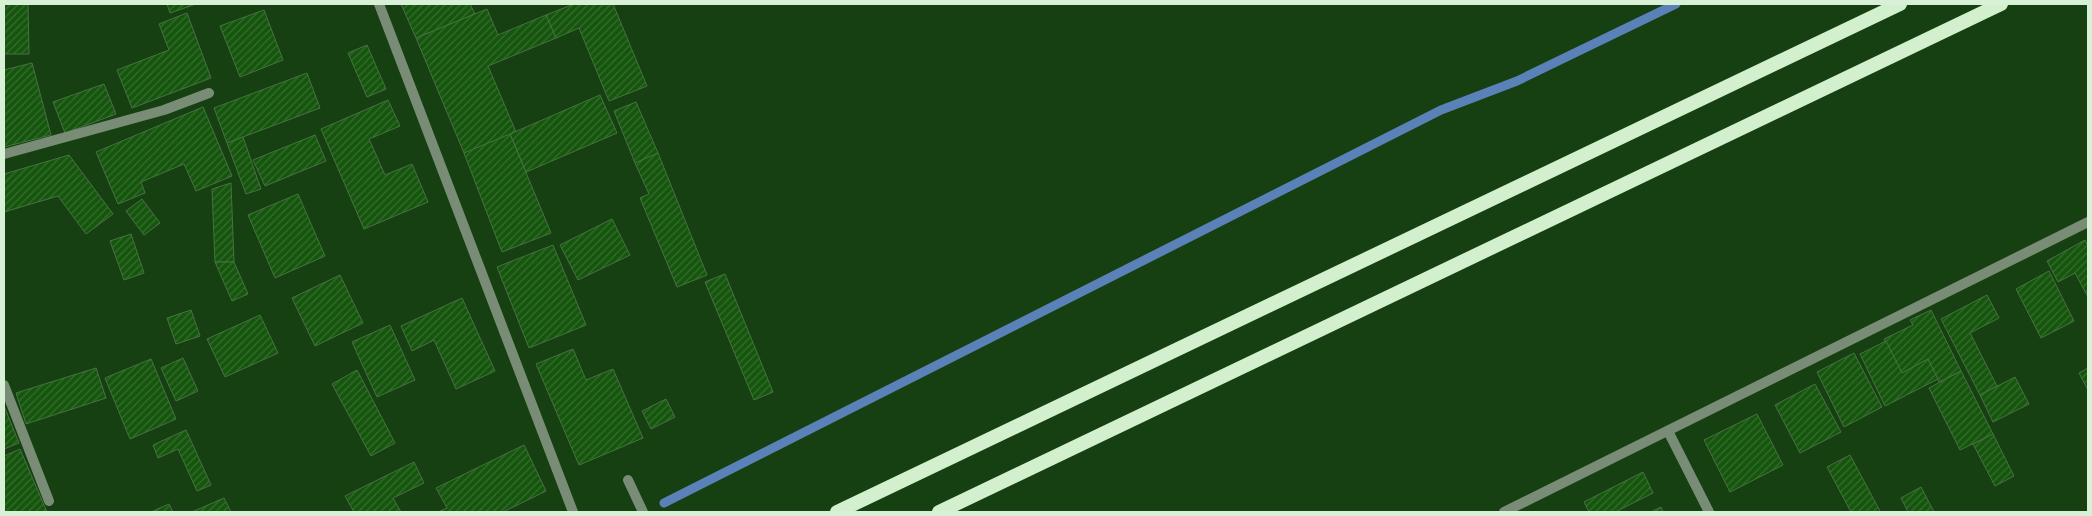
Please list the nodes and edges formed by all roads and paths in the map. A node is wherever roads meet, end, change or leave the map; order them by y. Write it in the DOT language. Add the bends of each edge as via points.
graph roads {
  1 [pos="379,4"];
  2 [pos="1900,4"];
  3 [pos="2001,4"];
  4 [pos="209,93"];
  5 [pos="4,154"];
  6 [pos="2088,222"];
  7 [pos="4,385"];
  8 [pos="1668,431"];
  9 [pos="628,480"];
  10 [pos="49,501"];
  11 [pos="573,512"];
  12 [pos="643,512"];
  13 [pos="837,512"];
  14 [pos="939,512"];
  15 [pos="1504,512"];
  16 [pos="1709,512"];
  1 -- 11 [label="street"];
  2 -- 13 [label="highway"];
  3 -- 14 [label="highway"];
  4 -- 5 [label="street" via="164,110"];
  6 -- 8 [label="street"];
  7 -- 10 [label="street"];
  8 -- 15 [label="street"];
  8 -- 16 [label="street"];
  9 -- 12 [label="street"];
}
